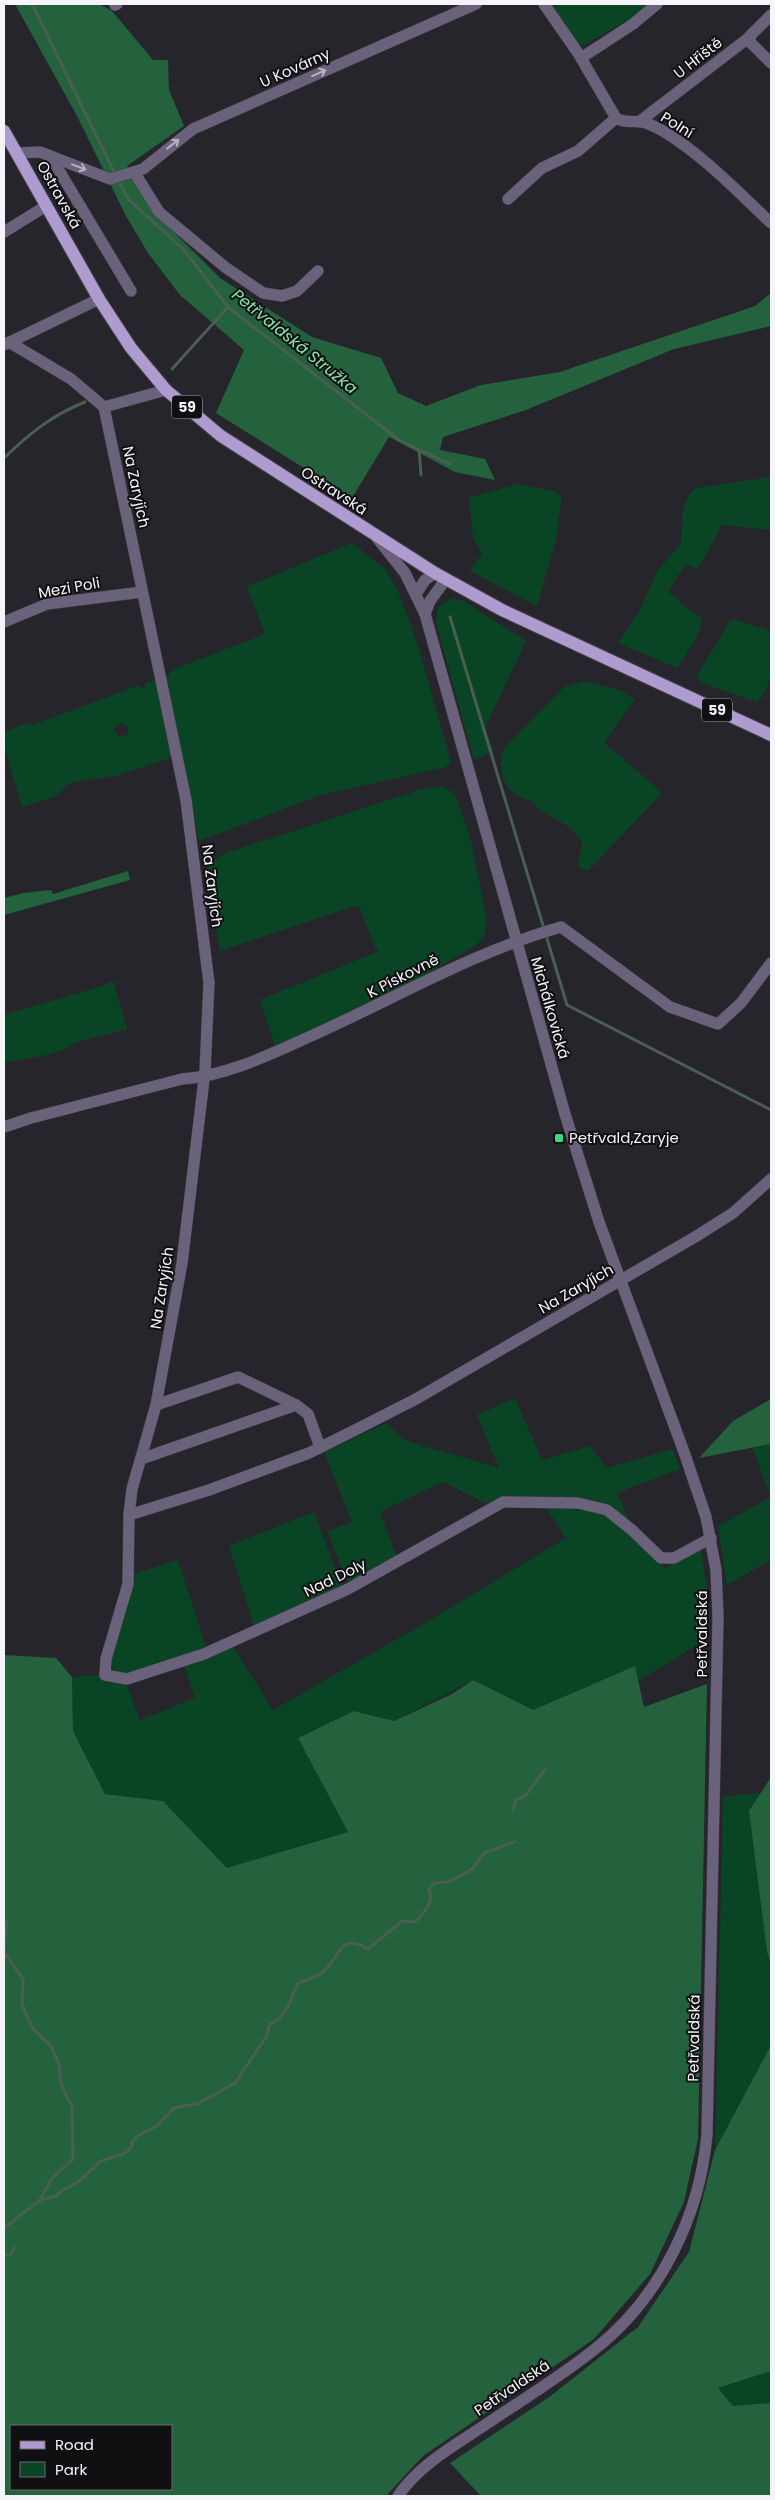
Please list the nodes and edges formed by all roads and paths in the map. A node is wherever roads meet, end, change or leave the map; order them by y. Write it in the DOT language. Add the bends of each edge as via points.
graph roads {
  1 [pos="476,4"];
  2 [pos="544,4"];
  3 [pos="657,4"];
  4 [pos="771,15"];
  5 [pos="747,39"];
  6 [pos="581,58"];
  7 [pos="771,63"];
  8 [pos="616,118"];
  9 [pos="640,121"];
  10 [pos="4,132"];
  11 [pos="16,153"];
  12 [pos="52,157"];
  13 [pos="134,172"];
  14 [pos="508,199"];
  15 [pos="46,206"];
  16 [pos="771,223"];
  17 [pos="4,232"];
  18 [pos="318,271"];
  19 [pos="132,291"];
  20 [pos="99,299"];
  21 [pos="6,344"];
  22 [pos="166,390"];
  23 [pos="104,407"];
  24 [pos="374,535"];
  25 [pos="440,576"];
  26 [pos="142,592"];
  27 [pos="416,594"];
  28 [pos="426,614"];
  29 [pos="4,622"];
  30 [pos="771,735"];
  31 [pos="515,940"];
  32 [pos="771,963"];
  33 [pos="204,1078"];
  34 [pos="4,1127"];
  35 [pos="771,1179"];
  36 [pos="621,1281"];
  37 [pos="156,1405"];
  38 [pos="296,1405"];
  39 [pos="320,1447"];
  40 [pos="684,1452"];
  41 [pos="141,1459"];
  42 [pos="129,1515"];
  43 [pos="711,1538"];
  44 [pos="398,2496"];
  13 -- 1 [label="street, U Kovárny, one-way" via="143,169 193,129"];
  2 -- 6 [label="street"];
  3 -- 6 [label="street"];
  4 -- 5 [label="street, U Hřiště"];
  5 -- 7 [label="street"];
  5 -- 9 [label="street, U Hřiště"];
  6 -- 8 [label="street"];
  8 -- 9 [label="street, Polní" via="630,123"];
  8 -- 14 [label="street" via="578,151 542,168"];
  9 -- 16 [label="street, Polní" via="684,145"];
  10 -- 11 [label="main road, Ostravská / 59"];
  11 -- 12 [label="street, U Kovárny" via="40,152"];
  11 -- 15 [label="main road, Ostravská / 59"];
  12 -- 13 [label="street, U Kovárny, one-way" via="110,179"];
  12 -- 19 [label="street"];
  13 -- 18 [label="street" via="160,212 225,267 263,293 282,296 297,291"];
  15 -- 17 [label="street"];
  15 -- 20 [label="main road, Ostravská / 59"];
  20 -- 21 [label="street"];
  20 -- 22 [label="main road, Ostravská / 59" via="131,348"];
  21 -- 23 [label="street" via="71,379"];
  22 -- 23 [label="street"];
  22 -- 24 [label="main road, Ostravská / 59" via="220,436"];
  23 -- 26 [label="street, Na Zaryjích"];
  24 -- 25 [label="main road, Ostravská / 59"];
  24 -- 27 [label="street, Michálkovická" via="398,563"];
  25 -- 27 [label="street" via="424,580"];
  25 -- 28 [label="street"];
  25 -- 30 [label="main road, Ostravská / 59" via="589,652"];
  26 -- 29 [label="street, Mezi Poli" via="47,604"];
  26 -- 33 [label="street, Na Zaryjích" via="186,800 209,983"];
  27 -- 28 [label="street, Michálkovická"];
  28 -- 31 [label="street, Michálkovická"];
  31 -- 32 [label="street, K Pískovně" via="561,927 670,1008 718,1024 741,1003"];
  31 -- 33 [label="street, K Pískovně" via="290,1046"];
  31 -- 36 [label="street, Michálkovická" via="565,1114"];
  33 -- 34 [label="street, K Pískovně" via="182,1079"];
  33 -- 37 [label="street, Na Zaryjích" via="182,1263"];
  35 -- 36 [label="street, Na Zaryjích" via="727,1217"];
  36 -- 39 [label="street, Na Zaryjích" via="416,1399"];
  36 -- 40 [label="street, Michálkovická"];
  37 -- 38 [label="street" via="238,1377"];
  37 -- 41 [label="street, Na Zaryjích"];
  38 -- 39 [label="street" via="308,1414"];
  38 -- 41 [label="street"];
  39 -- 42 [label="street, Na Zaryjích" via="209,1490"];
  40 -- 43 [label="street, Petřvaldská"];
  41 -- 42 [label="street, Na Zaryjích" via="132,1488"];
  42 -- 43 [label="street, Nad Doly" via="128,1584 106,1658 105,1675 127,1680 204,1654 348,1590 503,1502 578,1503 607,1510 661,1558 674,1558"];
  43 -- 44 [label="street, Petřvaldská" via="718,1617 707,2134 696,2196 682,2234 658,2280 624,2323 595,2349 446,2452 409,2482"];
}
